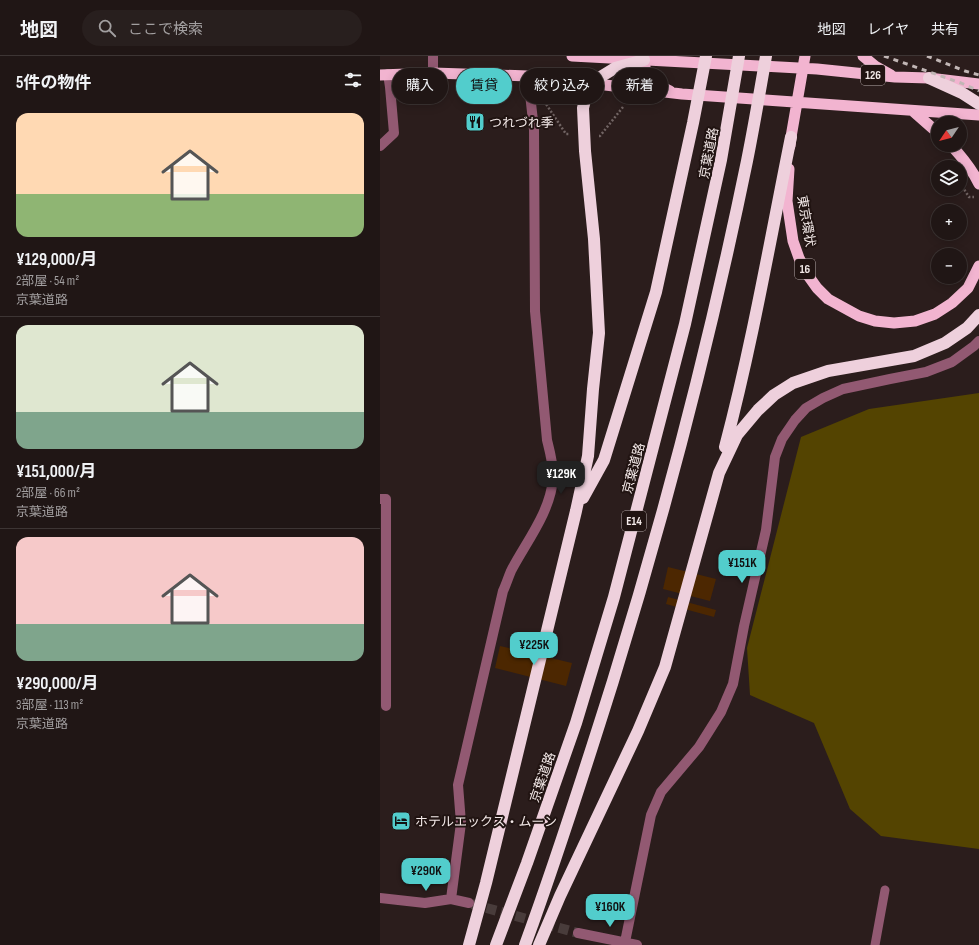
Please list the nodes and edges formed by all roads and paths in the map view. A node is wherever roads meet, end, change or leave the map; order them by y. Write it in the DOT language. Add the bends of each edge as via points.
graph roads {
  1 [pos="433,56"];
  2 [pos="572,56"];
  3 [pos="706,56"];
  4 [pos="739,56"];
  5 [pos="766,56"];
  6 [pos="804,56"];
  7 [pos="864,56"];
  8 [pos="644,58"];
  9 [pos="433,68"];
  10 [pos="448,73"];
  11 [pos="384,75"];
  12 [pos="604,75"];
  13 [pos="520,76"];
  14 [pos="895,77"];
  15 [pos="929,78"];
  16 [pos="979,84"];
  17 [pos="604,85"];
  18 [pos="679,94"];
  19 [pos="531,104"];
  20 [pos="546,104"];
  21 [pos="584,104"];
  22 [pos="979,104"];
  23 [pos="623,107"];
  24 [pos="913,111"];
  25 [pos="979,116"];
  26 [pos="931,127"];
  27 [pos="566,134"];
  28 [pos="600,136"];
  29 [pos="790,137"];
  30 [pos="380,146"];
  31 [pos="957,152"];
  32 [pos="979,184"];
  33 [pos="967,194"];
  34 [pos="969,197"];
  35 [pos="979,266"];
  36 [pos="979,315"];
  37 [pos="979,341"];
  38 [pos="719,473"];
  39 [pos="380,499"];
  40 [pos="576,511"];
  41 [pos="386,706"];
  42 [pos="885,890"];
  43 [pos="380,898"];
  44 [pos="451,899"];
  45 [pos="469,903"];
  46 [pos="578,933"];
  47 [pos="625,942"];
  48 [pos="469,945"];
  49 [pos="496,945"];
  50 [pos="525,945"];
  51 [pos="539,945"];
  52 [pos="637,945"];
  53 [pos="875,945"];
  1 -- 9 [label="street"];
  2 -- 8 [label="highway"];
  3 -- 40 [label="highway" via="656,292 604,460"];
  4 -- 49 [label="highway, 京葉道路 / E14" via="721,160 686,324 614,597 576,723"];
  5 -- 50 [label="highway, E14" via="747,160 713,316 677,459 588,763"];
  6 -- 29 [label="highway, 東京環状 / 16"];
  7 -- 14 [label="highway" via="875,66"];
  8 -- 12 [label="highway"];
  8 -- 14 [label="highway, 126" via="689,63 817,69"];
  8 -- 18 [label="highway" via="644,68 656,83"];
  10 -- 13 [label="highway"];
  11 -- 30 [label="street" via="390,87 394,133"];
  14 -- 15 [label="highway, 126"];
  15 -- 16 [label="highway, 126"];
  15 -- 22 [label="highway"];
  17 -- 18 [label="highway"];
  18 -- 24 [label="highway"];
  19 -- 44 [label="street" via="534,130 535,311 553,478 544,511 503,591 458,785 461,823"];
  20 -- 27 [label="path"];
  21 -- 40 [label="highway" via="585,151 600,333 588,456"];
  23 -- 28 [label="path"];
  24 -- 25 [label="highway"];
  24 -- 26 [label="highway"];
  29 -- 35 [label="highway, 東京環状 / 16" via="787,201 793,241 807,274 828,299 859,316 875,321 894,324 914,321 935,314 952,303 968,288"];
  29 -- 38 [label="highway" via="740,392"];
  31 -- 32 [label="highway"];
  33 -- 34 [label="path"];
  36 -- 38 [label="highway" via="966,328 944,343 914,356 828,371 794,383 774,395 737,435"];
  37 -- 47 [label="street" via="952,362 926,372 843,390 823,398 806,408 782,439 775,457 766,530 733,684 722,712 699,747 661,792 651,815"];
  38 -- 51 [label="highway" via="665,667"];
  39 -- 41 [label="street" via="386,499"];
  40 -- 48 [label="highway"];
  42 -- 53 [label="lane"];
  43 -- 44 [label="street" via="425,903"];
  44 -- 45 [label="street"];
  46 -- 47 [label="street"];
  47 -- 52 [label="street"];
}
